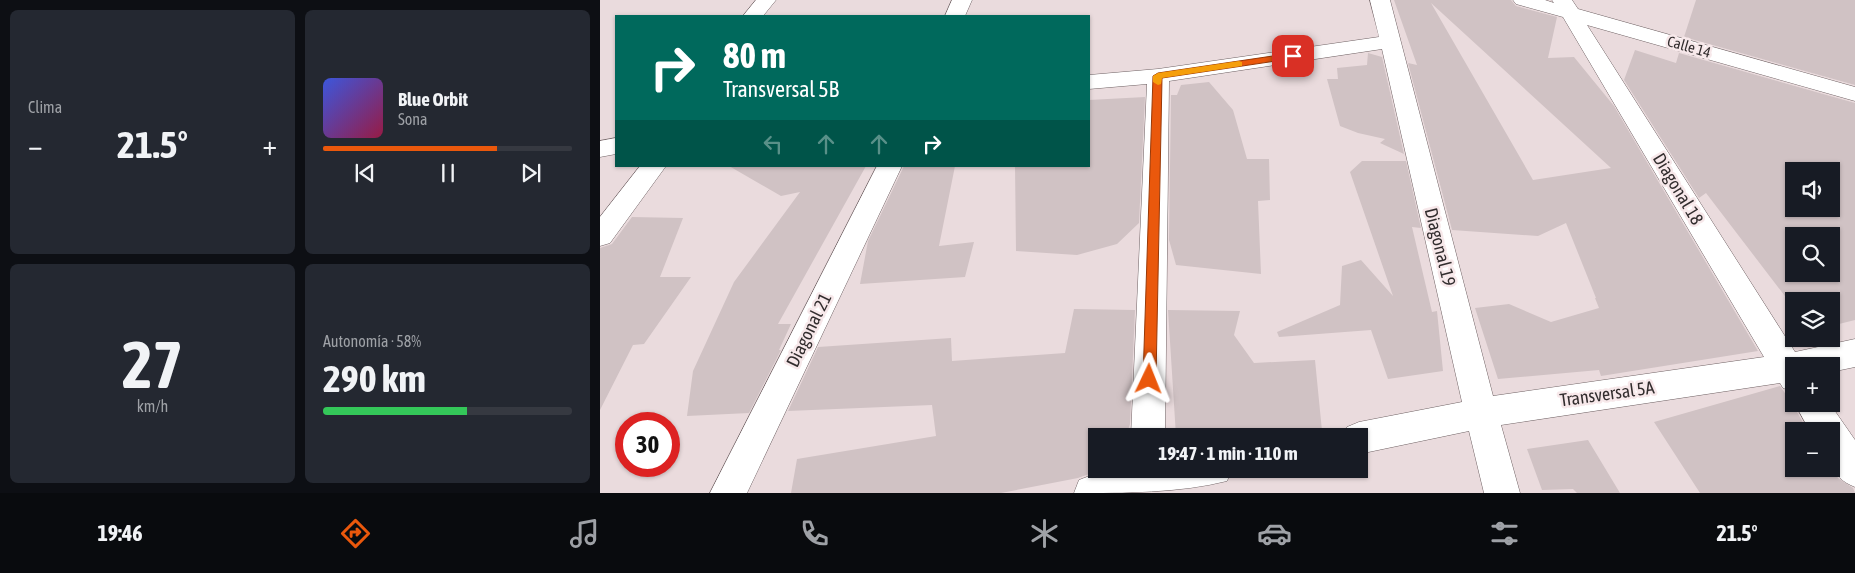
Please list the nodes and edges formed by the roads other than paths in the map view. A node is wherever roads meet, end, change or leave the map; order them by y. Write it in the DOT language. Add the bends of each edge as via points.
graph roads {
  1 [pos="766,0"];
  2 [pos="962,0"];
  3 [pos="1380,0"];
  4 [pos="1523,0"];
  5 [pos="1567,6"];
  6 [pos="754,15"];
  7 [pos="955,15"];
  8 [pos="1389,42"];
  9 [pos="1158,76"];
  10 [pos="1090,82"];
  11 [pos="1850,96"];
  12 [pos="615,146"];
  13 [pos="600,148"];
  14 [pos="653,167"];
  15 [pos="890,167"];
  16 [pos="600,236"];
  17 [pos="1855,353"];
  18 [pos="1840,358"];
  19 [pos="1785,365"];
  20 [pos="1785,374"];
  21 [pos="1480,413"];
  22 [pos="1148,428"];
  23 [pos="1368,436"];
  24 [pos="1840,448"];
  25 [pos="1855,470"];
  26 [pos="1167,478"];
  27 [pos="1146,482"];
  28 [pos="728,493"];
  29 [pos="1092,493"];
  30 [pos="1502,493"];
  1 -- 6 [label="street"];
  2 -- 7 [label="street"];
  3 -- 8 [label="street, Diagonal 19"];
  4 -- 5 [label="street, Calle 14"];
  5 -- 11 [label="street, Calle 14"];
  5 -- 19 [label="street, Diagonal 18"];
  8 -- 9 [label="street"];
  8 -- 21 [label="street, Diagonal 19"];
  9 -- 10 [label="street"];
  9 -- 22 [label="street"];
  12 -- 13 [label="street"];
  14 -- 16 [label="street"];
  15 -- 28 [label="street, Diagonal 21"];
  17 -- 18 [label="street, Transversal 5A"];
  20 -- 21 [label="street, Transversal 5A"];
  21 -- 23 [label="street, Transversal 5A"];
  21 -- 30 [label="street, Diagonal 19"];
  24 -- 25 [label="street"];
  26 -- 27 [label="street"];
  27 -- 29 [label="street"];
}
